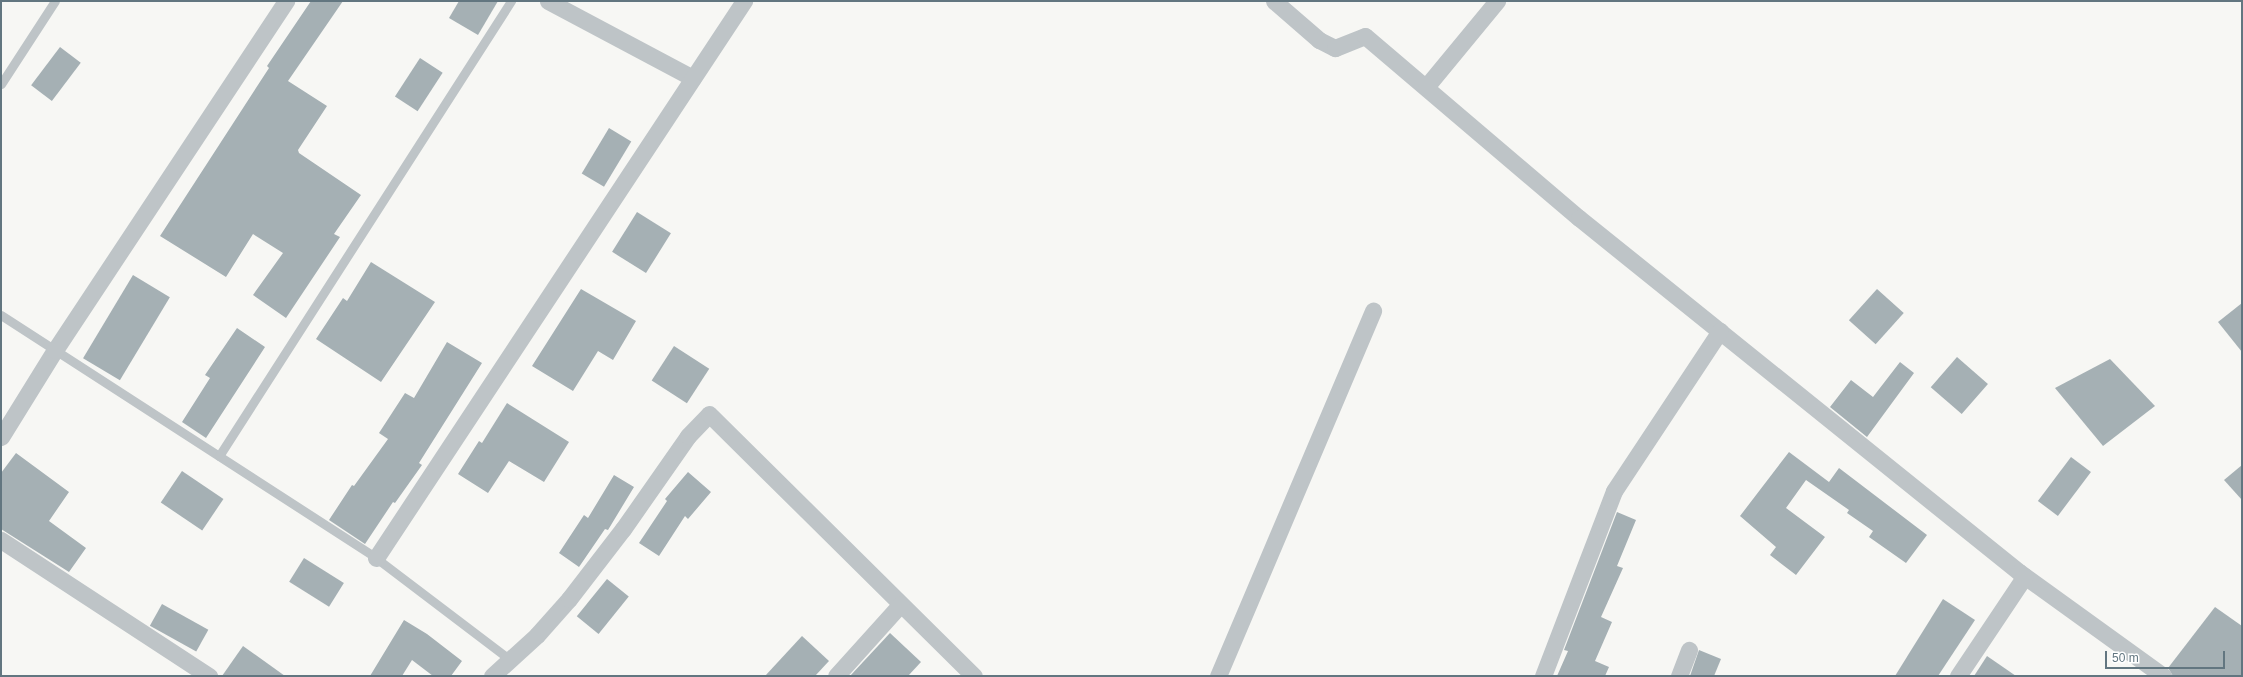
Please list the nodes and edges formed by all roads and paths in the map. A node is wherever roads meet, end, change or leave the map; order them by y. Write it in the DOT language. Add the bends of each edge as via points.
graph roads {
  1 [pos="55,1"];
  2 [pos="286,1"];
  3 [pos="511,1"];
  4 [pos="548,1"];
  5 [pos="744,1"];
  6 [pos="1274,1"];
  7 [pos="1497,1"];
  8 [pos="693,78"];
  9 [pos="1,84"];
  10 [pos="1426,87"];
  11 [pos="1373,311"];
  12 [pos="1,315"];
  13 [pos="1720,331"];
  14 [pos="55,350"];
  15 [pos="1,437"];
  16 [pos="219,456"];
  17 [pos="1,540"];
  18 [pos="376,558"];
  19 [pos="2025,576"];
  20 [pos="900,605"];
  21 [pos="1689,650"];
  22 [pos="509,659"];
  23 [pos="209,676"];
  24 [pos="492,676"];
  25 [pos="836,676"];
  26 [pos="974,676"];
  27 [pos="1218,676"];
  28 [pos="1543,676"];
  29 [pos="1679,676"];
  30 [pos="1958,676"];
  31 [pos="2163,676"];
  1 -- 9 [label="lane"];
  2 -- 14 [label="street"];
  3 -- 16 [label="lane"];
  4 -- 8 [label="street"];
  5 -- 8 [label="street"];
  6 -- 10 [label="street" via="1319,40 1335,48 1365,36"];
  7 -- 10 [label="street"];
  8 -- 18 [label="street"];
  10 -- 13 [label="street" via="1579,218"];
  11 -- 27 [label="street"];
  12 -- 14 [label="lane"];
  13 -- 19 [label="street"];
  13 -- 28 [label="street" via="1614,491"];
  14 -- 15 [label="street"];
  14 -- 16 [label="lane"];
  16 -- 18 [label="lane"];
  17 -- 23 [label="street"];
  18 -- 22 [label="lane"];
  19 -- 30 [label="street"];
  19 -- 31 [label="street"];
  20 -- 22 [label="street" via="709,414 688,436 623,528 569,598 536,635"];
  20 -- 25 [label="street"];
  20 -- 26 [label="street"];
  21 -- 29 [label="street"];
  22 -- 24 [label="street"];
}
